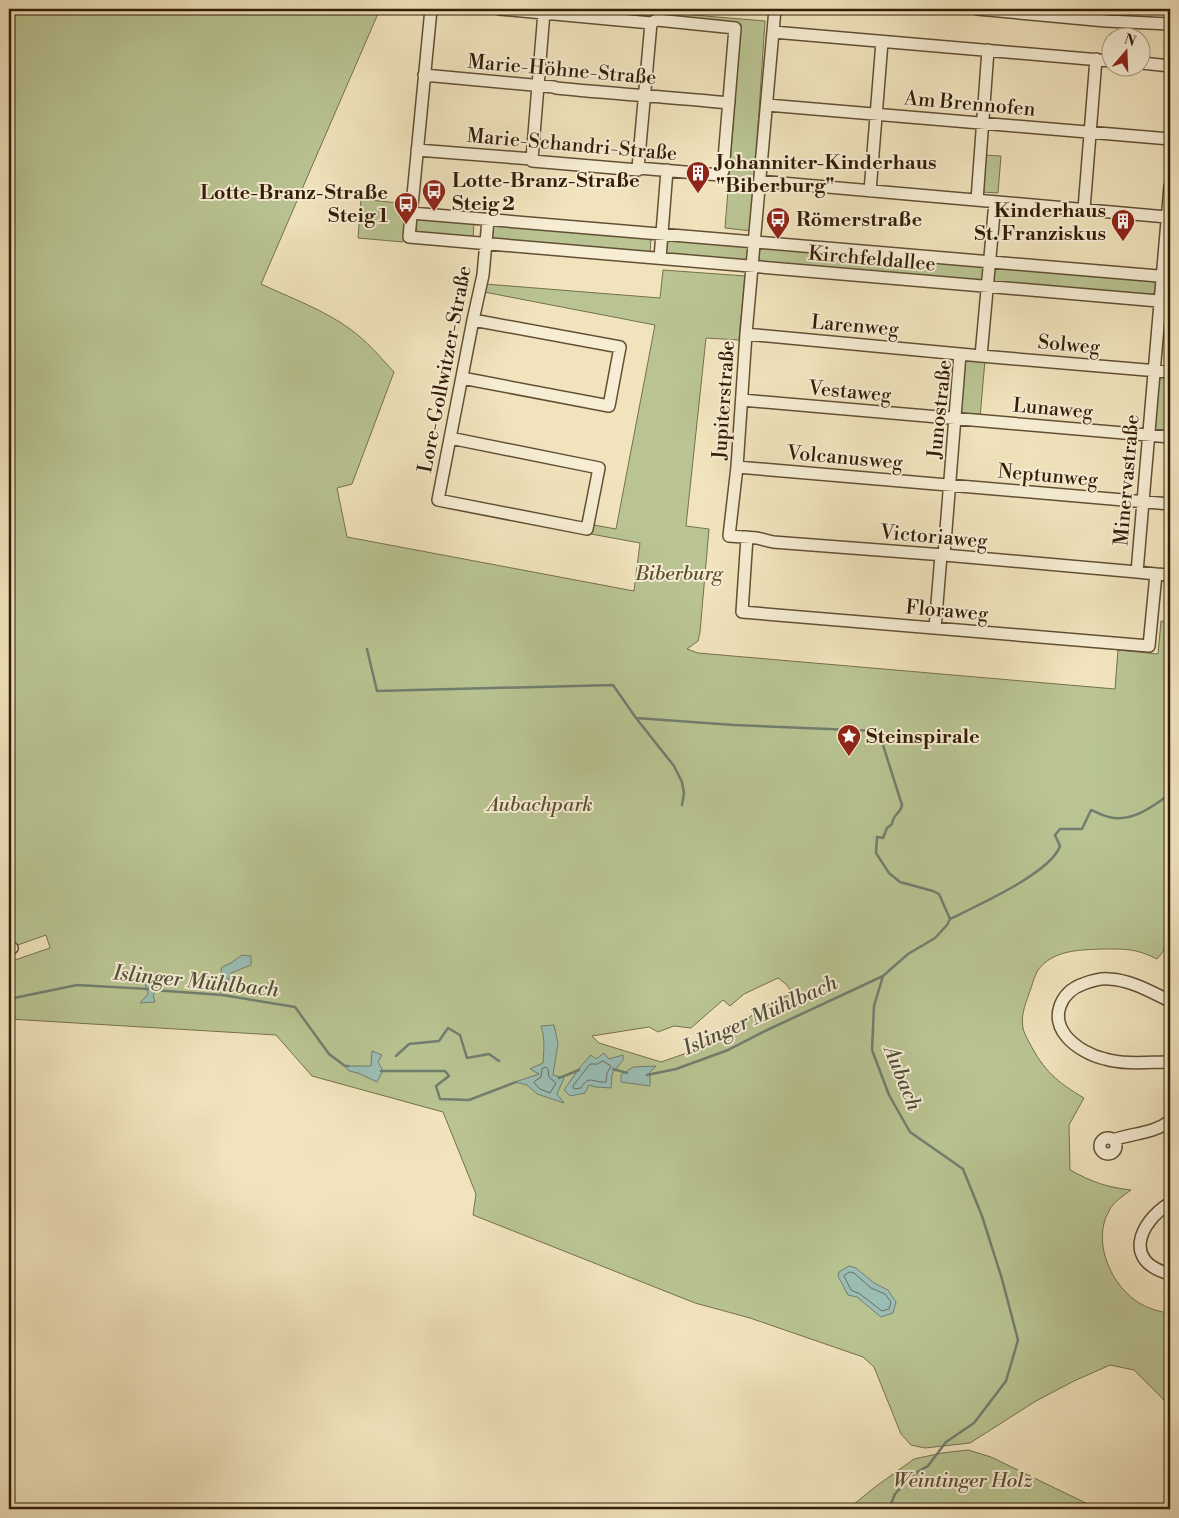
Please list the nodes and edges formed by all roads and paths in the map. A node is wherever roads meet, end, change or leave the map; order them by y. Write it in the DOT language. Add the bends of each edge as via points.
graph roads {
  1 [pos="431,9"];
  2 [pos="499,9"];
  3 [pos="775,9"];
  4 [pos="976,9"];
  5 [pos="544,12"];
  6 [pos="651,23"];
  7 [pos="1170,24"];
  8 [pos="773,32"];
  9 [pos="882,42"];
  10 [pos="988,50"];
  11 [pos="1096,59"];
  12 [pos="1102,60"];
  13 [pos="1152,64"];
  14 [pos="1170,66"];
  15 [pos="424,74"];
  16 [pos="538,86"];
  17 [pos="645,95"];
  18 [pos="729,102"];
  19 [pos="767,105"];
  20 [pos="876,114"];
  21 [pos="982,123"];
  22 [pos="1090,132"];
  23 [pos="1170,139"];
  24 [pos="417,150"];
  25 [pos="532,159"];
  26 [pos="638,168"];
  27 [pos="667,170"];
  28 [pos="760,181"];
  29 [pos="1170,186"];
  30 [pos="870,191"];
  31 [pos="977,200"];
  32 [pos="995,202"];
  33 [pos="1084,209"];
  34 [pos="411,212"];
  35 [pos="1168,217"];
  36 [pos="488,220"];
  37 [pos="661,234"];
  38 [pos="755,241"];
  39 [pos="486,244"];
  40 [pos="660,258"];
  41 [pos="990,261"];
  42 [pos="753,267"];
  43 [pos="1166,276"];
  44 [pos="988,287"];
  45 [pos="1165,302"];
  46 [pos="473,320"];
  47 [pos="746,334"];
  48 [pos="960,354"];
  49 [pos="981,356"];
  50 [pos="1154,370"];
  51 [pos="1170,372"];
  52 [pos="462,378"];
  53 [pos="742,400"];
  54 [pos="955,418"];
  55 [pos="1149,435"];
  56 [pos="1170,437"];
  57 [pos="450,438"];
  58 [pos="737,467"];
  59 [pos="950,485"];
  60 [pos="1143,502"];
  61 [pos="1170,504"];
  62 [pos="729,536"];
  63 [pos="747,538"];
  64 [pos="943,555"];
  65 [pos="1137,572"];
  66 [pos="1156,574"];
  67 [pos="1170,575"];
  68 [pos="935,628"];
  69 [pos="1170,1001"];
  70 [pos="1170,1062"];
  71 [pos="1170,1121"];
  72 [pos="1113,1140"];
  73 [pos="1170,1203"];
  74 [pos="1170,1274"];
  1 -- 15 [label="street"];
  2 -- 5 [label="street"];
  3 -- 8 [label="street"];
  4 -- 7 [label="street"];
  5 -- 6 [label="street"];
  5 -- 16 [label="street"];
  6 -- 17 [label="street"];
  6 -- 18 [label="street" via="657,20 735,28"];
  8 -- 9 [label="street"];
  8 -- 19 [label="street"];
  9 -- 10 [label="street"];
  9 -- 20 [label="street"];
  10 -- 11 [label="street"];
  10 -- 21 [label="street"];
  11 -- 12 [label="street"];
  11 -- 22 [label="street"];
  13 -- 14 [label="street"];
  15 -- 16 [label="street, Marie-Höhne-Straße"];
  15 -- 24 [label="street"];
  16 -- 17 [label="street, Marie-Höhne-Straße"];
  16 -- 25 [label="street"];
  17 -- 18 [label="street, Marie-Höhne-Straße"];
  17 -- 26 [label="street"];
  18 -- 27 [label="street, Marie-Schandri-Straße" via="723,171 720,174"];
  19 -- 20 [label="street, Am Brennofen"];
  19 -- 28 [label="street"];
  20 -- 21 [label="street, Am Brennofen"];
  20 -- 30 [label="street"];
  21 -- 22 [label="street, Am Brennofen"];
  21 -- 31 [label="street"];
  22 -- 23 [label="street, Am Brennofen"];
  22 -- 33 [label="street"];
  24 -- 25 [label="street, Marie-Schandri-Straße"];
  24 -- 34 [label="street"];
  25 -- 26 [label="street, Marie-Schandri-Straße"];
  26 -- 27 [label="street, Marie-Schandri-Straße"];
  27 -- 37 [label="street"];
  28 -- 30 [label="street"];
  28 -- 38 [label="street"];
  29 -- 35 [label="street"];
  30 -- 31 [label="street"];
  31 -- 32 [label="street"];
  32 -- 33 [label="street"];
  32 -- 41 [label="street"];
  33 -- 35 [label="street"];
  34 -- 36 [label="street, Kirchfeldallee"];
  34 -- 39 [label="street, Kirchfeldallee" via="409,237"];
  35 -- 43 [label="street"];
  36 -- 37 [label="street, Kirchfeldallee"];
  36 -- 39 [label="street"];
  37 -- 38 [label="street, Kirchfeldallee"];
  37 -- 40 [label="street"];
  38 -- 41 [label="street, Kirchfeldallee"];
  38 -- 42 [label="street"];
  39 -- 40 [label="street, Kirchfeldallee"];
  39 -- 46 [label="street, Lore-Gollwitzer-Straße"];
  40 -- 42 [label="street, Kirchfeldallee"];
  41 -- 43 [label="street, Kirchfeldallee"];
  41 -- 44 [label="street"];
  42 -- 44 [label="street, Kirchfeldallee"];
  42 -- 47 [label="street, Jupiterstraße"];
  43 -- 45 [label="street"];
  44 -- 45 [label="street, Kirchfeldallee"];
  44 -- 49 [label="street, Junostraße"];
  45 -- 50 [label="street, Minervastraße"];
  46 -- 52 [label="street, Lore-Gollwitzer-Straße"];
  46 -- 52 [label="street" via="620,347 609,406"];
  47 -- 48 [label="street, Larenweg"];
  47 -- 53 [label="street, Jupiterstraße"];
  48 -- 49 [label="street, Junostraße"];
  48 -- 54 [label="street, Junostraße"];
  49 -- 50 [label="street, Solweg"];
  50 -- 51 [label="street, Solweg"];
  50 -- 55 [label="street, Minervastraße"];
  52 -- 57 [label="street, Lore-Gollwitzer-Straße"];
  53 -- 54 [label="street, Vestaweg"];
  53 -- 58 [label="street, Jupiterstraße"];
  54 -- 55 [label="street, Lunaweg"];
  54 -- 59 [label="street, Junostraße"];
  55 -- 56 [label="street, Lunaweg"];
  55 -- 60 [label="street, Minervastraße"];
  57 -- 57 [label="street, Lore-Gollwitzer-Straße" via="599,468 587,529 438,500"];
  58 -- 59 [label="street, Volcanusweg"];
  58 -- 62 [label="street, Jupiterstraße"];
  59 -- 60 [label="street, Neptunweg"];
  59 -- 64 [label="street, Junostraße"];
  60 -- 61 [label="street, Neptunweg"];
  60 -- 65 [label="street, Minervastraße"];
  62 -- 63 [label="street, Victoriaweg"];
  63 -- 64 [label="street, Victoriaweg"];
  63 -- 68 [label="street, Floraweg" via="742,612"];
  64 -- 65 [label="street, Victoriaweg"];
  64 -- 68 [label="street, Junostraße"];
  65 -- 66 [label="street, Minervastraße"];
  66 -- 67 [label="street, Minervastraße"];
  66 -- 68 [label="street, Floraweg" via="1149,646"];
  69 -- 70 [label="street" via="1130,983 1107,978 1073,988 1062,1000 1059,1011 1060,1025 1066,1036 1081,1049 1117,1062"];
  71 -- 72 [label="street" via="1143,1134"];
  73 -- 74 [label="street" via="1145,1227 1140,1245 1141,1253 1150,1266"];
}
